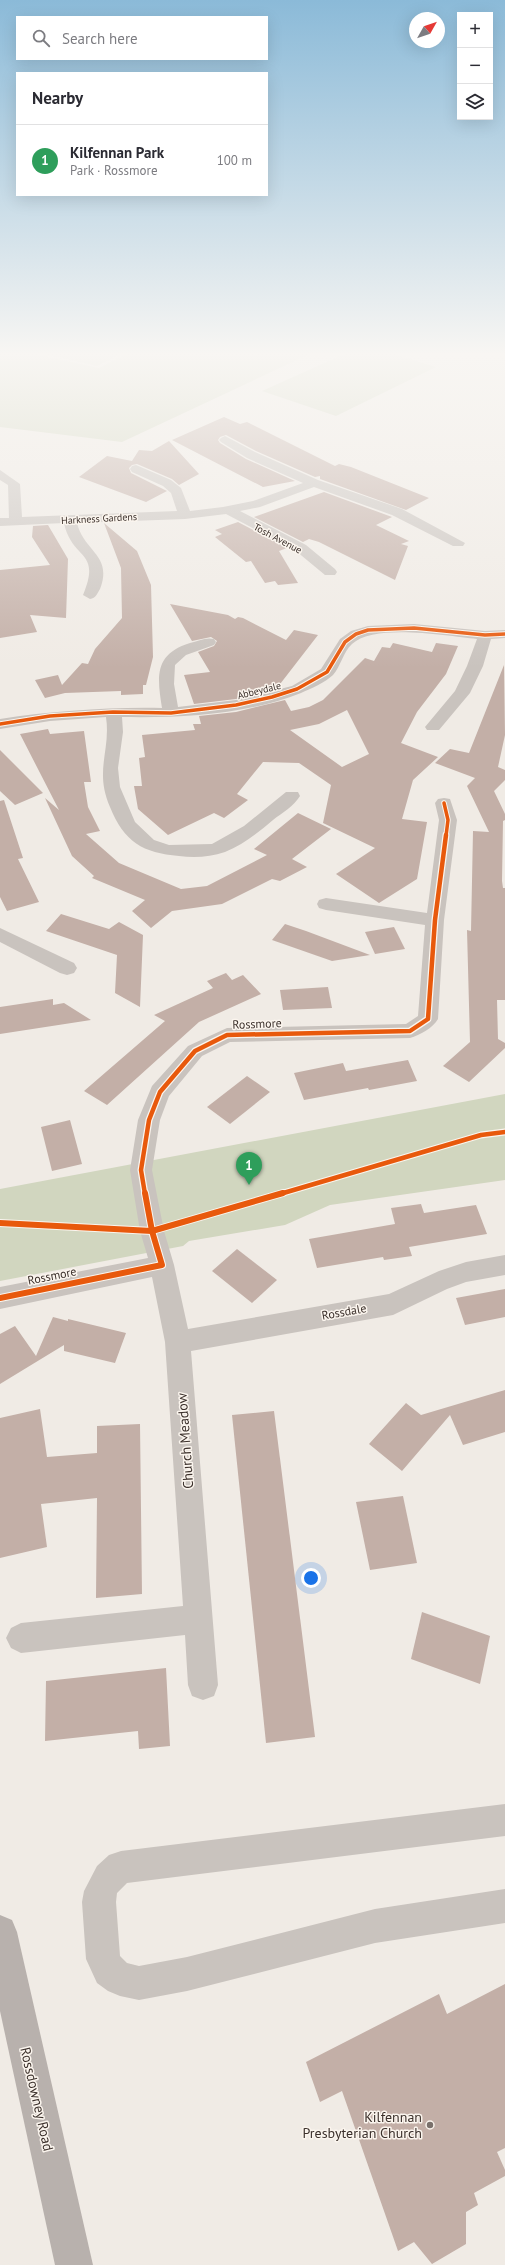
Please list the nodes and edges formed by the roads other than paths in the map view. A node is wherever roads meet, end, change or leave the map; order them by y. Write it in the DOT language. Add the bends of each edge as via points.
graph roads {
  1 [pos="256,457"];
  2 [pos="136,470"];
  3 [pos="0,474"];
  4 [pos="314,483"];
  5 [pos="223,511"];
  6 [pos="192,514"];
  7 [pos="16,520"];
  8 [pos="70,521"];
  9 [pos="0,522"];
  10 [pos="458,543"];
  11 [pos="330,572"];
  12 [pos="90,595"];
  13 [pos="499,633"];
  14 [pos="209,642"];
  15 [pos="114,712"];
  16 [pos="171,713"];
  17 [pos="0,724"];
  18 [pos="433,727"];
  19 [pos="292,796"];
  20 [pos="444,803"];
  21 [pos="326,904"];
  22 [pos="435,920"];
  23 [pos="0,934"];
  24 [pos="67,968"];
  25 [pos="162,1265"];
  26 [pos="505,1265"];
  27 [pos="0,1298"];
  28 [pos="178,1342"];
  29 [pos="197,1618"];
  30 [pos="21,1638"];
  31 [pos="203,1685"];
  32 [pos="505,1820"];
  33 [pos="505,1906"];
  34 [pos="0,1932"];
  35 [pos="74,2265"];
  1 -- 4 [label="street"];
  2 -- 6 [label="street" via="167,483 177,491"];
  3 -- 7 [label="street" via="14,484"];
  4 -- 5 [label="street" via="256,504"];
  4 -- 10 [label="street" via="397,512"];
  5 -- 6 [label="street"];
  5 -- 11 [label="street, Tosh Avenue" via="228,510 301,548"];
  6 -- 8 [label="street, Harkness Gardens" via="197,522 179,528 97,519"];
  7 -- 8 [label="street, Harkness Gardens"];
  7 -- 9 [label="street, Harkness Gardens"];
  8 -- 12 [label="street" via="71,532 78,543 96,560 99,572"];
  13 -- 16 [label="street, Abbeydale" via="414,628 368,630 356,634 345,642 326,672 298,689 236,705"];
  13 -- 18 [label="street, Abbeydale" via="475,666 462,693"];
  14 -- 16 [label="street" via="185,648 170,660 165,672"];
  15 -- 16 [label="street, Abbeydale"];
  15 -- 17 [label="street, Abbeydale" via="50,716"];
  15 -- 19 [label="street" via="117,726 110,764 112,787 122,817 136,836 157,848 192,852 222,847"];
  20 -- 22 [label="street, Rossmore" via="448,820"];
  21 -- 22 [label="street"];
  22 -- 25 [label="street, Rossmore" via="428,1019 410,1030 227,1035 195,1051 160,1092 149,1120 141,1170 152,1231"];
  23 -- 24 [label="street"];
  25 -- 27 [label="street, Rossmore"];
  25 -- 28 [label="street, Church Meadow"];
  26 -- 28 [label="street, Rossdale" via="466,1272 439,1281 393,1304"];
  28 -- 29 [label="street, Church Meadow"];
  29 -- 30 [label="street"];
  29 -- 31 [label="street, Church Meadow"];
  32 -- 33 [label="street" via="121,1867 103,1884 99,1892 99,1902 103,1959 110,1971 120,1979 139,1983 187,1974 375,1926"];
  34 -- 35 [label="main road, Rossdowney Road"];
}
